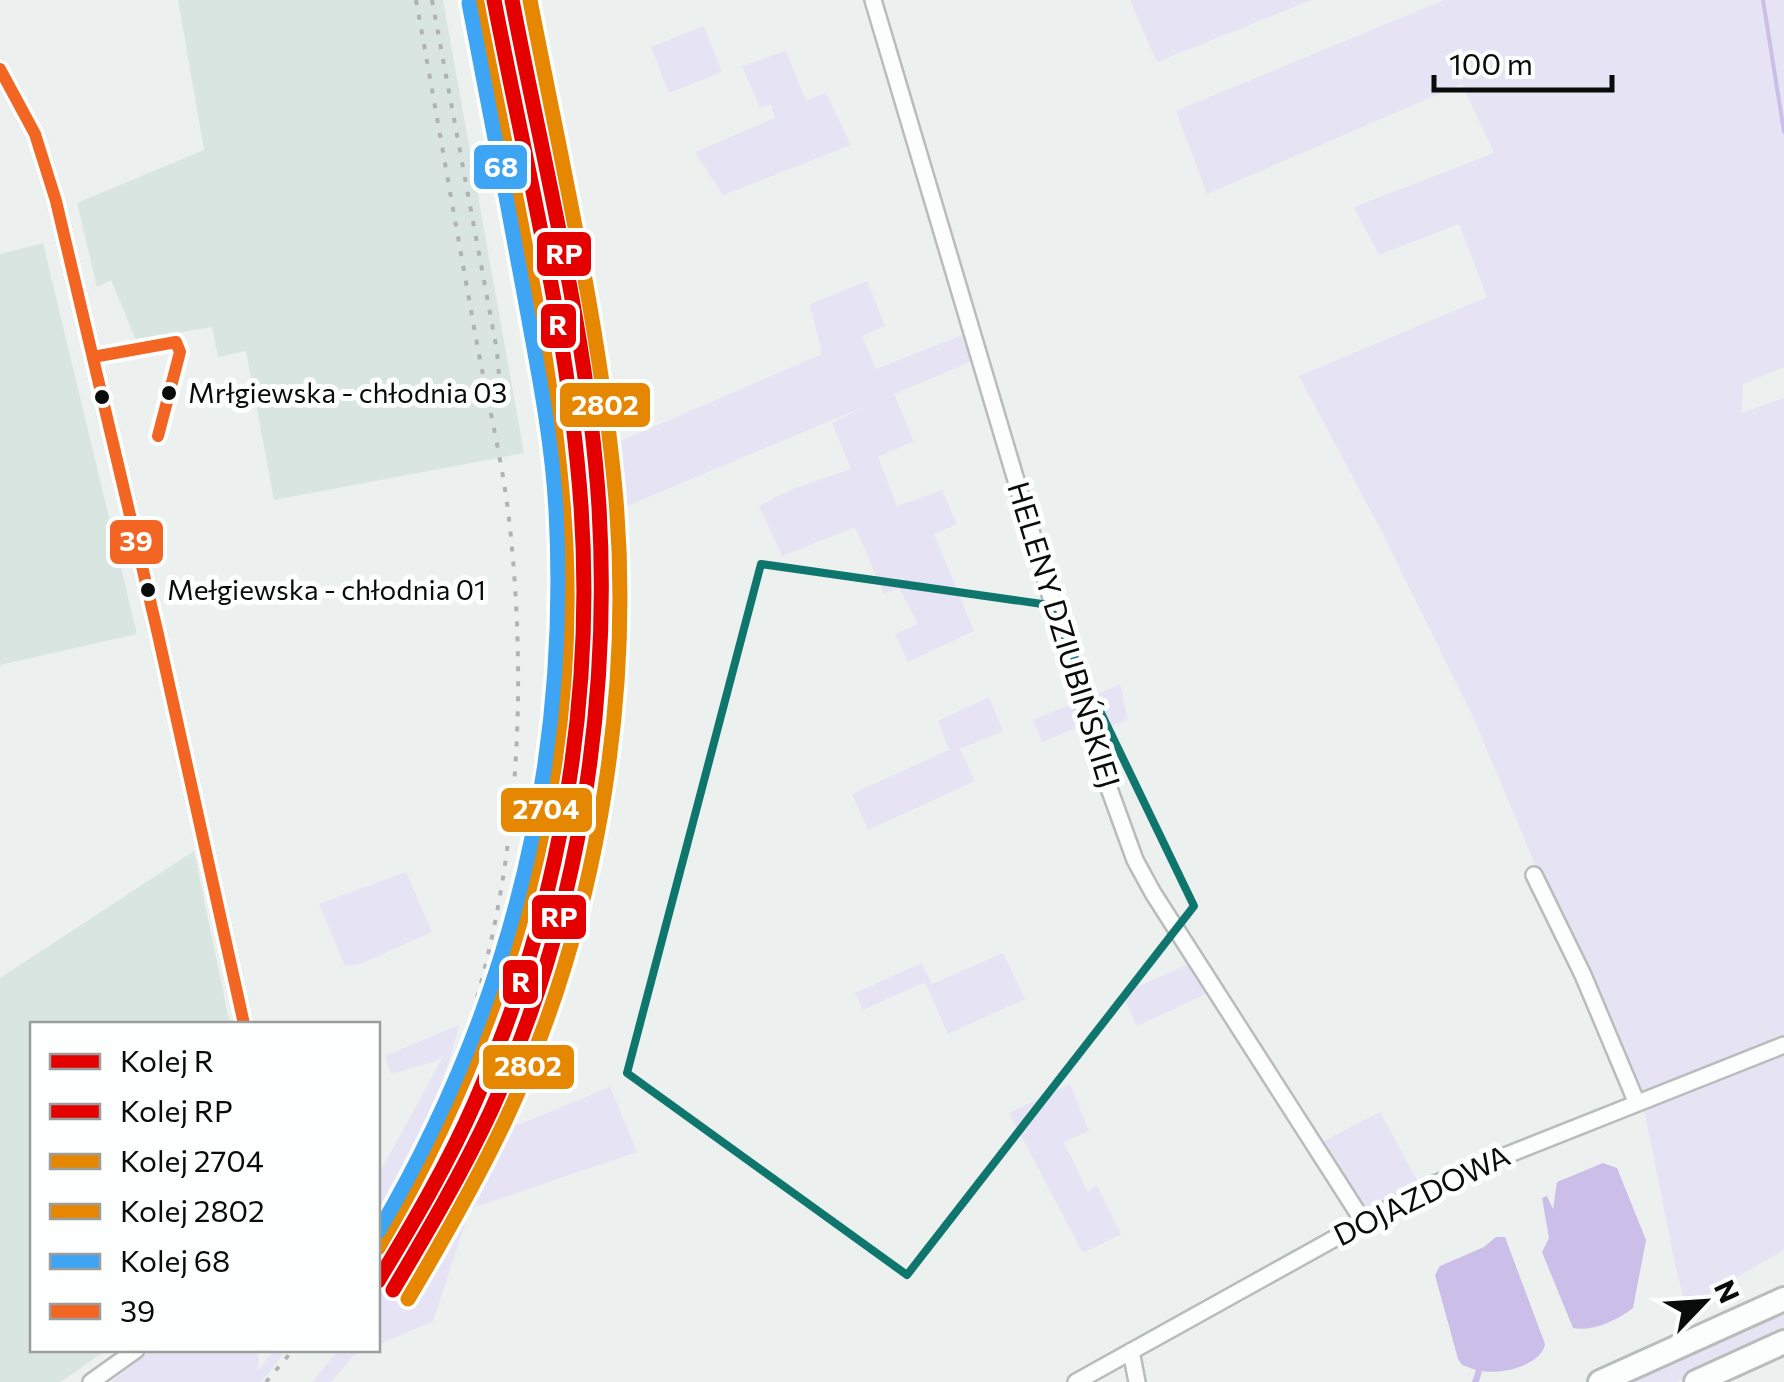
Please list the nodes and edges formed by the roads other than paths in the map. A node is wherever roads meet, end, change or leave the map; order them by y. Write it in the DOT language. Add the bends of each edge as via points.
graph roads {
  1 [pos="873,0"];
  2 [pos="0,69"];
  3 [pos="1534,875"];
  4 [pos="244,1022"];
  5 [pos="1784,1045"];
  6 [pos="1636,1101"];
  7 [pos="1363,1221"];
  8 [pos="1784,1300"];
  9 [pos="1784,1342"];
  10 [pos="1131,1351"];
  11 [pos="133,1352"];
  12 [pos="91,1382"];
  13 [pos="1076,1382"];
  14 [pos="1137,1382"];
  15 [pos="1600,1382"];
  16 [pos="1696,1382"];
  1 -- 7 [label="street, HELENY DZIUBIŃSKIEJ" via="1102,770 1135,860"];
  2 -- 4 [label="street" via="35,134 56,201"];
  3 -- 6 [label="street"];
  5 -- 6 [label="street, DOJAZDOWA"];
  6 -- 7 [label="street, DOJAZDOWA" via="1429,1186"];
  7 -- 10 [label="street, DOJAZDOWA"];
  8 -- 15 [label="highway"];
  9 -- 16 [label="highway"];
  10 -- 13 [label="street, DOJAZDOWA"];
  10 -- 14 [label="street"];
  11 -- 12 [label="street"];
}
